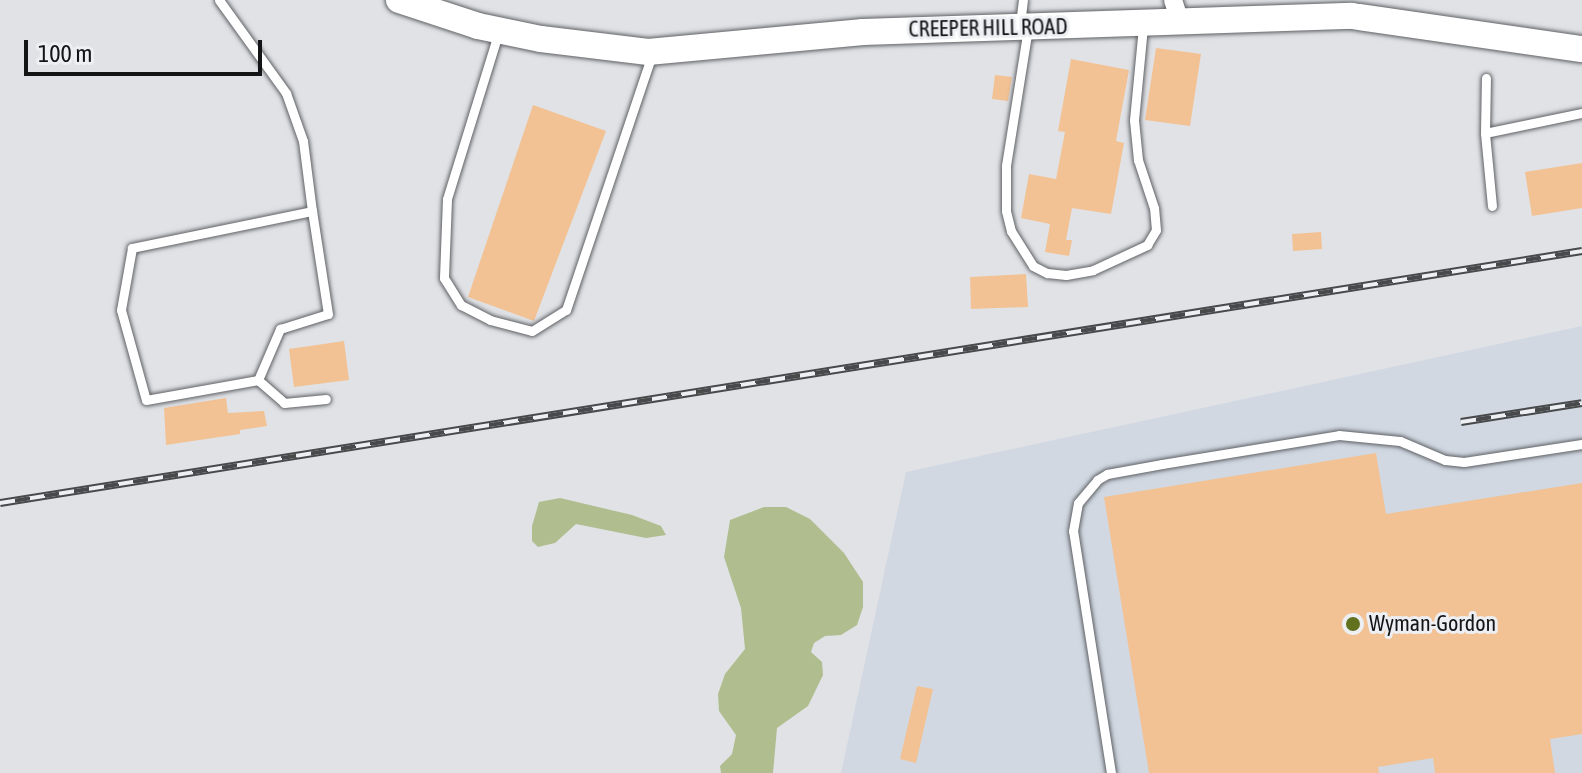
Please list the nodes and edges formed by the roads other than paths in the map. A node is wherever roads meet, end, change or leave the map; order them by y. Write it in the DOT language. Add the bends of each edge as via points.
graph roads {
  1 [pos="219,0"];
  2 [pos="399,0"];
  3 [pos="1023,0"];
  4 [pos="1177,11"];
  5 [pos="1143,24"];
  6 [pos="1024,28"];
  7 [pos="499,30"];
  8 [pos="1582,49"];
  9 [pos="653,52"];
  10 [pos="1486,78"];
  11 [pos="1582,113"];
  12 [pos="1485,133"];
  13 [pos="1492,206"];
  14 [pos="312,211"];
  15 [pos="258,380"];
  16 [pos="326,399"];
  17 [pos="1582,444"];
  18 [pos="1111,773"];
  1 -- 14 [label="lane" via="286,93 303,141"];
  2 -- 7 [label="street, CREEPER HILL ROAD"];
  3 -- 6 [label="lane"];
  4 -- 5 [label="street, CREEPER HILL ROAD"];
  4 -- 8 [label="street, CREEPER HILL ROAD" via="1352,16"];
  5 -- 6 [label="street, CREEPER HILL ROAD"];
  5 -- 6 [label="lane" via="1134,120 1156,230 1147,245 1093,270 1066,275 1033,266 1011,231 1006,211 1006,166"];
  6 -- 9 [label="street, CREEPER HILL ROAD" via="863,32"];
  7 -- 9 [label="street, CREEPER HILL ROAD"];
  7 -- 9 [label="lane" via="447,199 444,278 461,305 490,320 532,331 566,310"];
  10 -- 12 [label="lane"];
  11 -- 12 [label="lane"];
  12 -- 13 [label="lane"];
  14 -- 15 [label="lane" via="328,314 280,329"];
  14 -- 15 [label="lane" via="132,248 121,310 146,400"];
  15 -- 16 [label="lane" via="284,403"];
  17 -- 18 [label="lane" via="1464,462 1445,460 1400,441 1339,435 1107,474 1097,480 1078,503 1073,531"];
}
